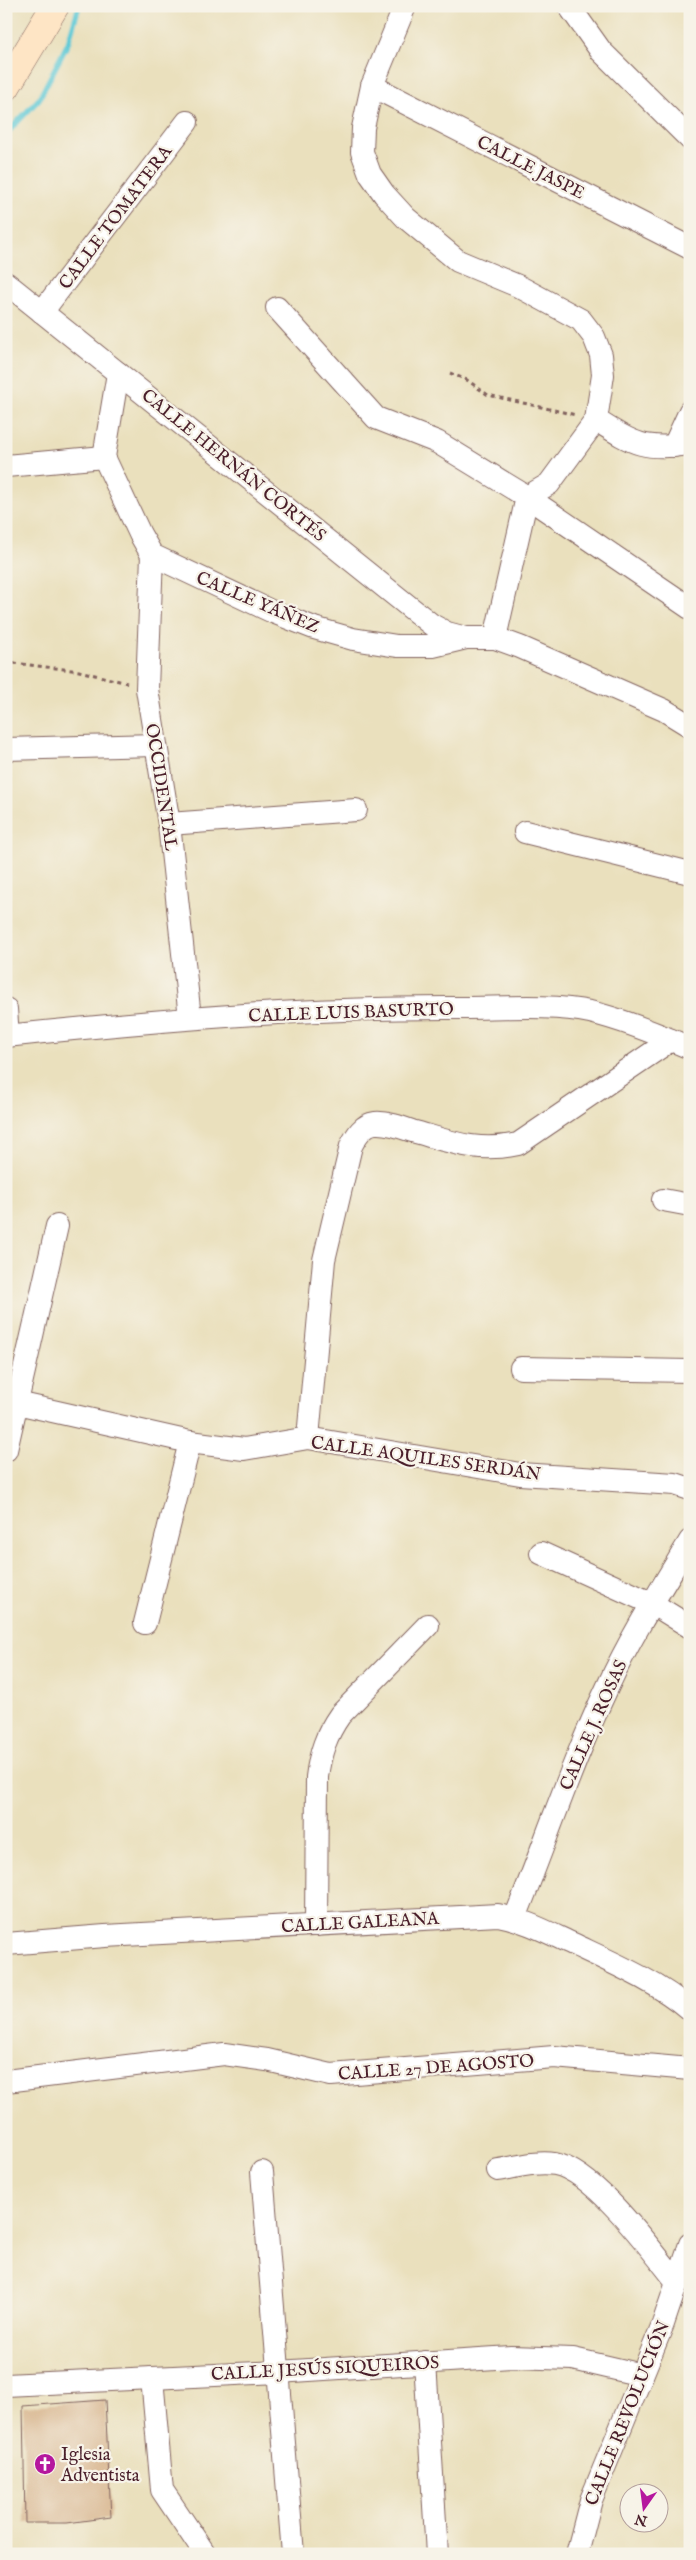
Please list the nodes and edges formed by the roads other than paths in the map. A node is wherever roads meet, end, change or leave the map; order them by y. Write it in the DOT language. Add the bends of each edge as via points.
graph roads {
  1 [pos="54,6"];
  2 [pos="405,6"];
  3 [pos="569,6"];
  4 [pos="372,86"];
  5 [pos="6,87"];
  6 [pos="187,122"];
  7 [pos="690,139"];
  8 [pos="690,248"];
  9 [pos="6,283"];
  10 [pos="278,308"];
  11 [pos="42,312"];
  12 [pos="118,373"];
  13 [pos="690,411"];
  14 [pos="596,420"];
  15 [pos="682,445"];
  16 [pos="104,457"];
  17 [pos="6,466"];
  18 [pos="527,497"];
  19 [pos="152,555"];
  20 [pos="690,608"];
  21 [pos="466,638"];
  22 [pos="495,638"];
  23 [pos="690,726"];
  24 [pos="156,745"];
  25 [pos="6,750"];
  26 [pos="356,810"];
  27 [pos="169,824"];
  28 [pos="525,832"];
  29 [pos="690,873"];
  30 [pos="6,1010"];
  31 [pos="190,1018"];
  32 [pos="7,1036"];
  33 [pos="680,1044"];
  34 [pos="663,1200"];
  35 [pos="690,1205"];
  36 [pos="57,1226"];
  37 [pos="521,1368"];
  38 [pos="690,1371"];
  39 [pos="17,1403"];
  40 [pos="308,1438"];
  41 [pos="190,1442"];
  42 [pos="6,1450"];
  43 [pos="690,1489"];
  44 [pos="690,1541"];
  45 [pos="541,1554"];
  46 [pos="653,1604"];
  47 [pos="145,1624"];
  48 [pos="428,1625"];
  49 [pos="690,1627"];
  50 [pos="515,1918"];
  51 [pos="316,1924"];
  52 [pos="6,1944"];
  53 [pos="690,2010"];
  54 [pos="690,2069"];
  55 [pos="6,2081"];
  56 [pos="498,2170"];
  57 [pos="262,2172"];
  58 [pos="690,2244"];
  59 [pos="678,2283"];
  60 [pos="425,2362"];
  61 [pos="278,2372"];
  62 [pos="642,2375"];
  63 [pos="152,2378"];
  64 [pos="6,2385"];
  65 [pos="205,2554"];
  66 [pos="293,2554"];
  67 [pos="437,2554"];
  68 [pos="577,2554"];
  1 -- 5 [label="main road"];
  2 -- 4 [label="street"];
  3 -- 7 [label="street" via="601,51"];
  4 -- 8 [label="street, CALLE JASPE"];
  4 -- 14 [label="street" via="363,128 362,152 370,174 406,218 458,261 518,286 581,320 594,337 600,355 603,375"];
  6 -- 11 [label="street, CALLE TOMATERA"];
  9 -- 11 [label="street, CALLE HERNÁN CORTÉS"];
  10 -- 18 [label="street" via="376,418 437,442"];
  11 -- 12 [label="street, CALLE HERNÁN CORTÉS"];
  12 -- 16 [label="street"];
  12 -- 21 [label="street, CALLE HERNÁN CORTÉS" via="432,625"];
  13 -- 15 [label="street"];
  14 -- 15 [label="street" via="631,442 654,447"];
  14 -- 18 [label="street" via="549,484"];
  16 -- 17 [label="street"];
  16 -- 19 [label="street"];
  18 -- 20 [label="street"];
  18 -- 22 [label="street"];
  19 -- 21 [label="street, CALLE YÁÑEZ" via="272,612 353,639 397,646 433,646"];
  19 -- 24 [label="street, OCCIDENTAL" via="147,689"];
  21 -- 22 [label="street, CALLE YÁÑEZ"];
  22 -- 23 [label="street, CALLE YÁÑEZ" via="664,710"];
  24 -- 25 [label="street"];
  24 -- 27 [label="street, OCCIDENTAL"];
  26 -- 27 [label="street"];
  27 -- 31 [label="street, OCCIDENTAL"];
  28 -- 29 [label="street"];
  30 -- 32 [label="street"];
  31 -- 32 [label="street, CALLE LUIS BASURTO"];
  31 -- 33 [label="street, CALLE LUIS BASURTO" via="427,1008 560,1009 589,1012"];
  33 -- 40 [label="street" via="518,1144 496,1149 469,1147 390,1124 373,1123 359,1131 351,1146 324,1260"];
  34 -- 35 [label="street"];
  36 -- 39 [label="street"];
  37 -- 38 [label="street"];
  39 -- 41 [label="street, CALLE AQUILES SERDÁN"];
  39 -- 42 [label="street"];
  40 -- 41 [label="street, CALLE AQUILES SERDÁN" via="244,1449"];
  40 -- 43 [label="street, CALLE AQUILES SERDÁN" via="520,1474 675,1484"];
  41 -- 47 [label="street"];
  44 -- 46 [label="street, CALLE J. ROSAS"];
  45 -- 46 [label="street"];
  46 -- 49 [label="street"];
  46 -- 50 [label="street, CALLE J. ROSAS" via="620,1662 585,1737"];
  48 -- 51 [label="street" via="340,1715 328,1732 320,1753"];
  50 -- 51 [label="street, CALLE GALEANA" via="481,1916"];
  50 -- 53 [label="street, CALLE GALEANA" via="616,1964"];
  51 -- 52 [label="street, CALLE GALEANA"];
  54 -- 55 [label="street, CALLE 27 DE AGOSTO" via="554,2057 331,2075 224,2054"];
  56 -- 59 [label="street" via="545,2163 573,2172 623,2215"];
  57 -- 61 [label="street"];
  58 -- 59 [label="street, CALLE REVOLUCIÓN"];
  59 -- 62 [label="street, CALLE REVOLUCIÓN"];
  60 -- 61 [label="street, CALLE JESÚS SIQUEIROS"];
  60 -- 62 [label="street, CALLE JESÚS SIQUEIROS" via="540,2356 573,2359"];
  60 -- 67 [label="street"];
  61 -- 63 [label="street, CALLE JESÚS SIQUEIROS"];
  61 -- 66 [label="street"];
  62 -- 68 [label="street, CALLE REVOLUCIÓN" via="591,2500"];
  63 -- 64 [label="street, CALLE JESÚS SIQUEIROS"];
  63 -- 65 [label="street" via="162,2490"];
}
